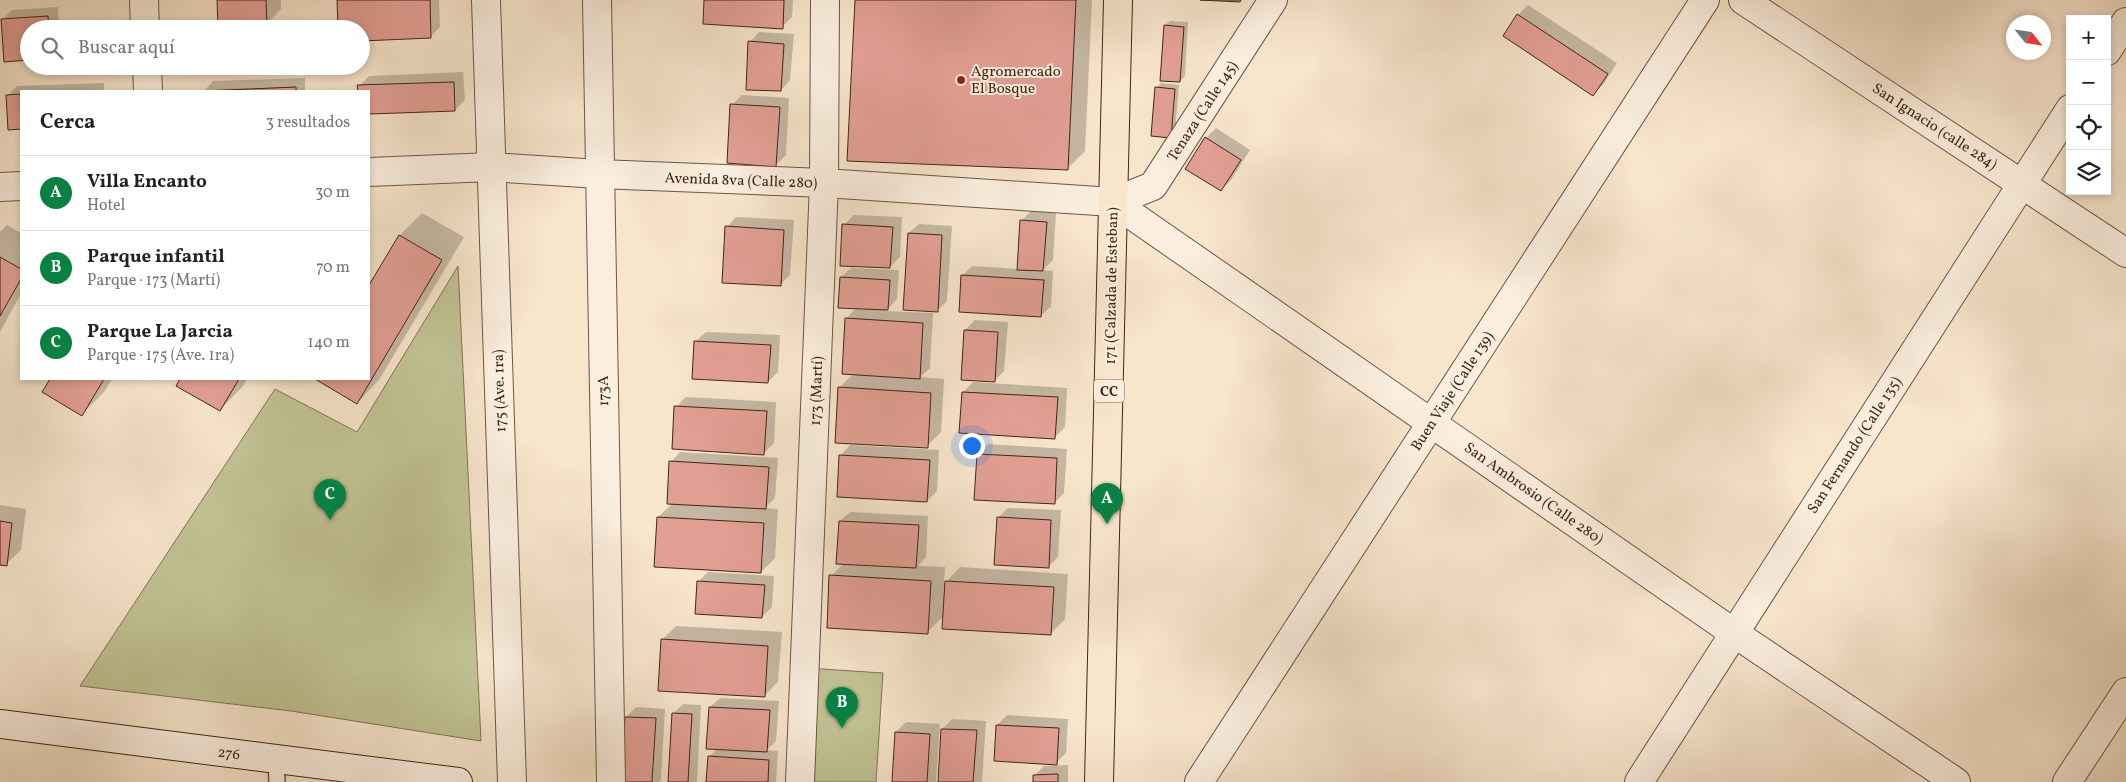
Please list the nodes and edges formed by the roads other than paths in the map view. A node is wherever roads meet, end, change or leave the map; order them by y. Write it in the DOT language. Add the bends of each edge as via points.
graph roads {
  1 [pos="144,0"];
  2 [pos="486,0"];
  3 [pos="596,0"];
  4 [pos="825,0"];
  5 [pos="1118,0"];
  6 [pos="1273,0"];
  7 [pos="1705,0"];
  8 [pos="1743,0"];
  9 [pos="145,20"];
  10 [pos="2126,22"];
  11 [pos="2111,45"];
  12 [pos="147,75"];
  13 [pos="148,90"];
  14 [pos="2066,115"];
  15 [pos="491,167"];
  16 [pos="370,172"];
  17 [pos="599,174"];
  18 [pos="824,183"];
  19 [pos="2022,183"];
  20 [pos="20,186"];
  21 [pos="0,187"];
  22 [pos="1113,202"];
  23 [pos="2126,253"];
  24 [pos="1431,422"];
  25 [pos="1734,633"];
  26 [pos="2126,692"];
  27 [pos="0,724"];
  28 [pos="276,770"];
  29 [pos="458,782"];
  30 [pos="512,782"];
  31 [pos="611,782"];
  32 [pos="800,782"];
  33 [pos="1099,782"];
  34 [pos="1199,782"];
  35 [pos="1638,782"];
  36 [pos="1956,782"];
  37 [pos="2067,782"];
  1 -- 9 [label="street"];
  2 -- 15 [label="street, 175 (Ave. 1ra)"];
  3 -- 17 [label="street, 173A"];
  4 -- 18 [label="street, 173 (Martí)"];
  5 -- 22 [label="main road, 171 (Calzada de Esteban) / CC"];
  6 -- 22 [label="street, Tenaza (Calle 145)" via="1153,186"];
  7 -- 24 [label="street, Buen Viaje (Calle 139)"];
  8 -- 19 [label="street, San Ignacio (calle 284)"];
  10 -- 11 [label="street"];
  12 -- 13 [label="street"];
  14 -- 19 [label="street, San Fernando (Calle 135)"];
  15 -- 16 [label="street, Avenida 8va (Calle 280)"];
  15 -- 17 [label="street, Avenida 8va (Calle 280)"];
  15 -- 30 [label="street, 175 (Ave. 1ra)"];
  17 -- 18 [label="street, Avenida 8va (Calle 280)"];
  17 -- 31 [label="street, 173A"];
  18 -- 22 [label="street, Avenida 8va (Calle 280)"];
  18 -- 32 [label="street, 173 (Martí)"];
  19 -- 23 [label="street, San Ignacio (calle 284)"];
  19 -- 25 [label="street, San Fernando (Calle 135)"];
  20 -- 21 [label="street"];
  22 -- 24 [label="street, San Ambrosio (Calle 280)"];
  22 -- 33 [label="main road, 171 (Calzada de Esteban) / CC"];
  24 -- 25 [label="street, San Ambrosio (Calle 280)"];
  24 -- 34 [label="street, Buen Viaje (Calle 139)"];
  25 -- 35 [label="street, San Fernando (Calle 135)"];
  25 -- 36 [label="street, San Ambrosio (Calle 280)"];
  26 -- 37 [label="street"];
  27 -- 28 [label="street, 276"];
  28 -- 29 [label="street, 276"];
}
